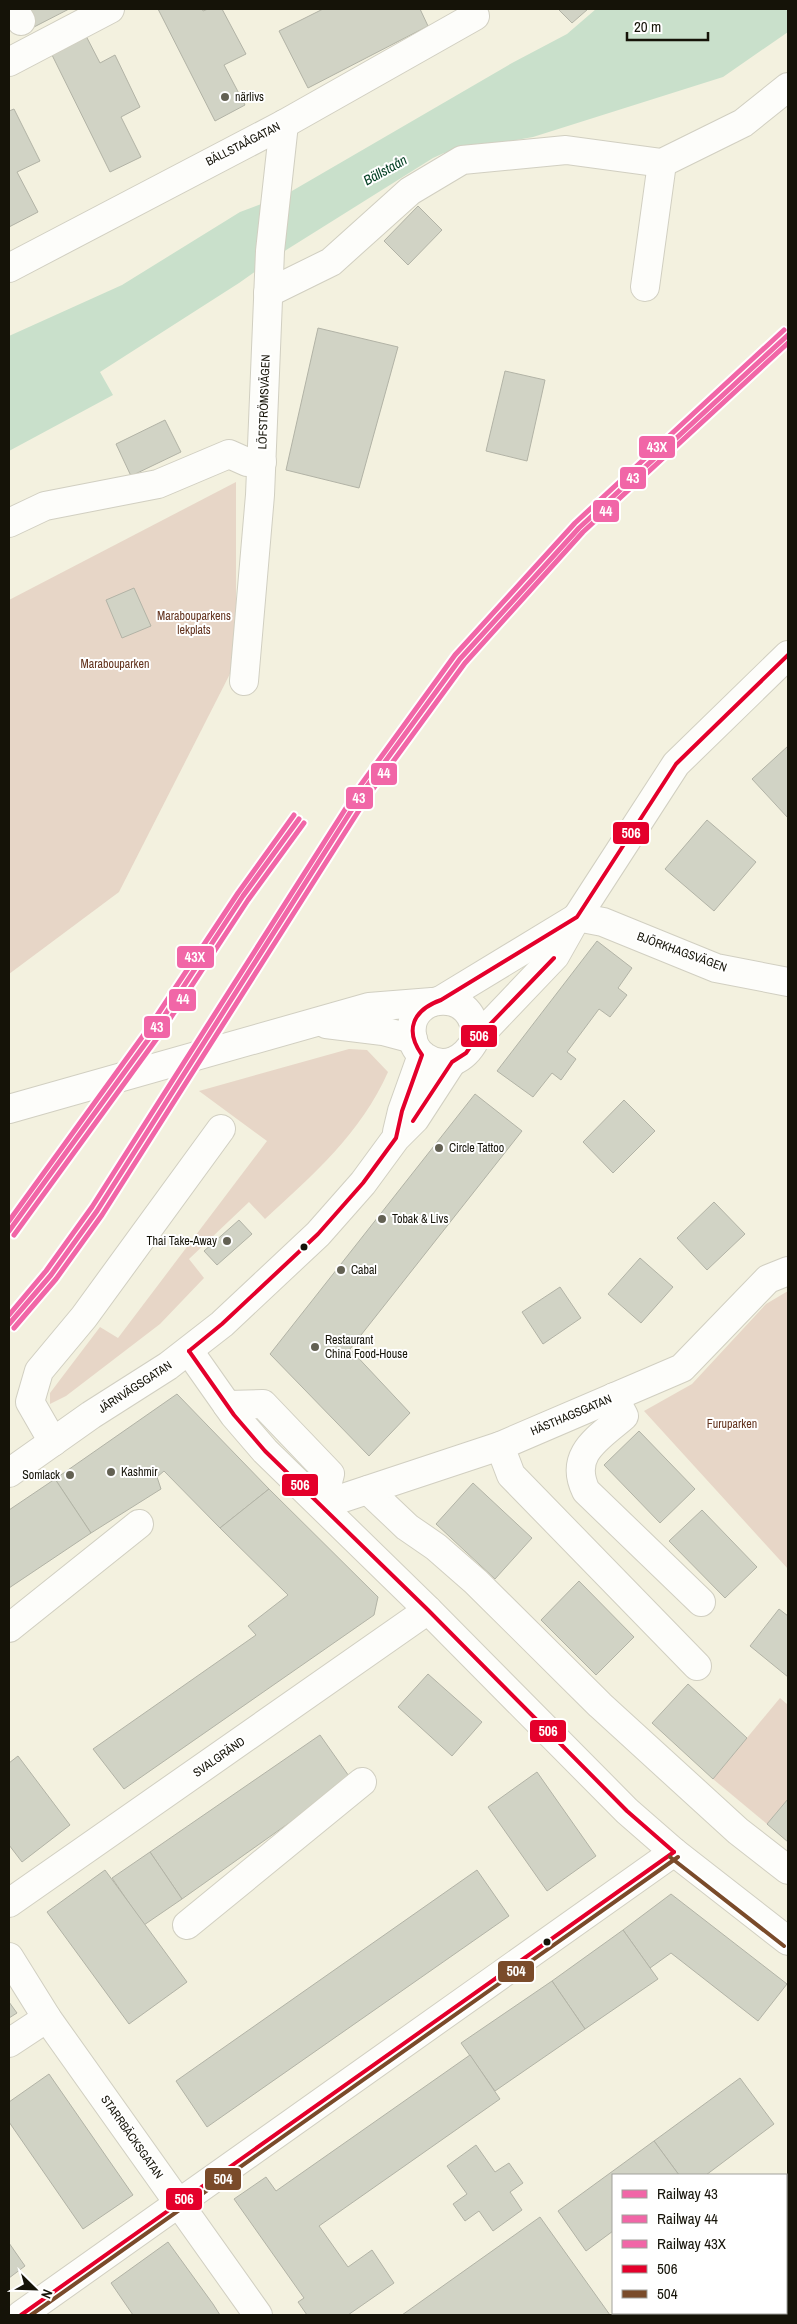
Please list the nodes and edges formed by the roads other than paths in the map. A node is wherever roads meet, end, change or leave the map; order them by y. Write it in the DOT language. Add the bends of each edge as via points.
graph roads {
  1 [pos="110,9"];
  2 [pos="473,12"];
  3 [pos="9,62"];
  4 [pos="788,87"];
  5 [pos="284,124"];
  6 [pos="662,163"];
  7 [pos="10,264"];
  8 [pos="268,283"];
  9 [pos="645,287"];
  10 [pos="262,462"];
  11 [pos="9,522"];
  12 [pos="788,655"];
  13 [pos="244,681"];
  14 [pos="577,917"];
  15 [pos="788,982"];
  16 [pos="437,1001"];
  17 [pos="315,1023"];
  18 [pos="475,1040"];
  19 [pos="417,1047"];
  20 [pos="452,1062"];
  21 [pos="9,1109"];
  22 [pos="221,1129"];
  23 [pos="396,1138"];
  24 [pos="788,1271"];
  25 [pos="189,1351"];
  26 [pos="614,1397"];
  27 [pos="53,1442"];
  28 [pos="500,1446"];
  29 [pos="9,1473"];
  30 [pos="368,1490"];
  31 [pos="322,1505"];
  32 [pos="140,1524"];
  33 [pos="701,1602"];
  34 [pos="428,1610"];
  35 [pos="9,1628"];
  36 [pos="696,1666"];
  37 [pos="362,1782"];
  38 [pos="674,1852"];
  39 [pos="788,1870"];
  40 [pos="9,1903"];
  41 [pos="187,1925"];
  42 [pos="788,1942"];
  43 [pos="9,1957"];
  44 [pos="47,2018"];
  45 [pos="9,2043"];
  46 [pos="179,2204"];
  47 [pos="21,2315"];
  48 [pos="258,2315"];
  1 -- 3 [label="street"];
  2 -- 5 [label="street, BÄLLSTAÅGATAN"];
  4 -- 6 [label="street" via="744,123"];
  5 -- 7 [label="street, BÄLLSTAÅGATAN"];
  5 -- 8 [label="street, LÖFSTRÖMSVÄGEN"];
  6 -- 8 [label="street" via="566,150 462,160 410,191 331,262"];
  6 -- 9 [label="street"];
  8 -- 10 [label="street, LÖFSTRÖMSVÄGEN"];
  10 -- 11 [label="street" via="247,462 229,454 158,484 45,506"];
  10 -- 13 [label="street, LÖFSTRÖMSVÄGEN"];
  12 -- 14 [label="street, JÄRNVÄGSGATAN" via="676,764"];
  14 -- 15 [label="street, BJÖRKHAGSVÄGEN" via="603,922 716,968"];
  14 -- 16 [label="street, JÄRNVÄGSGATAN"];
  14 -- 18 [label="street, JÄRNVÄGSGATAN" via="555,956"];
  16 -- 17 [label="street" via="369,1007"];
  16 -- 18 [label="street" via="453,1001 468,1011 476,1028"];
  16 -- 19 [label="street, JÄRNVÄGSGATAN" via="423,1007 412,1025"];
  17 -- 19 [label="street" via="383,1031"];
  17 -- 21 [label="street"];
  18 -- 20 [label="street, JÄRNVÄGSGATAN" via="470,1050"];
  19 -- 20 [label="street" via="431,1061"];
  19 -- 23 [label="street, JÄRNVÄGSGATAN"];
  20 -- 23 [label="street, JÄRNVÄGSGATAN" via="415,1119"];
  22 -- 27 [label="street" via="84,1317 39,1371 30,1402"];
  23 -- 25 [label="street, JÄRNVÄGSGATAN" via="363,1183 318,1234"];
  24 -- 26 [label="street, HÄSTHAGSGATAN" via="768,1279 682,1368"];
  25 -- 27 [label="street, JÄRNVÄGSGATAN"];
  25 -- 31 [label="street" via="265,1451"];
  26 -- 28 [label="street, HÄSTHAGSGATAN"];
  26 -- 33 [label="street" via="624,1416 586,1450 581,1465 581,1481 586,1491"];
  27 -- 29 [label="street, JÄRNVÄGSGATAN"];
  28 -- 30 [label="street, HÄSTHAGSGATAN"];
  28 -- 36 [label="street" via="510,1475"];
  30 -- 31 [label="street, HÄSTHAGSGATAN"];
  30 -- 39 [label="street" via="407,1527 476,1582 600,1706 731,1825"];
  31 -- 34 [label="street"];
  32 -- 35 [label="street"];
  34 -- 38 [label="street" via="627,1811"];
  34 -- 40 [label="street, SVALGRÄND"];
  37 -- 41 [label="street"];
  38 -- 42 [label="street"];
  38 -- 46 [label="street"];
  43 -- 44 [label="street, STARRBÄCKSGATAN"];
  44 -- 45 [label="street"];
  44 -- 46 [label="street, STARRBÄCKSGATAN"];
  46 -- 47 [label="street"];
  46 -- 48 [label="street, STARRBÄCKSGATAN"];
}
